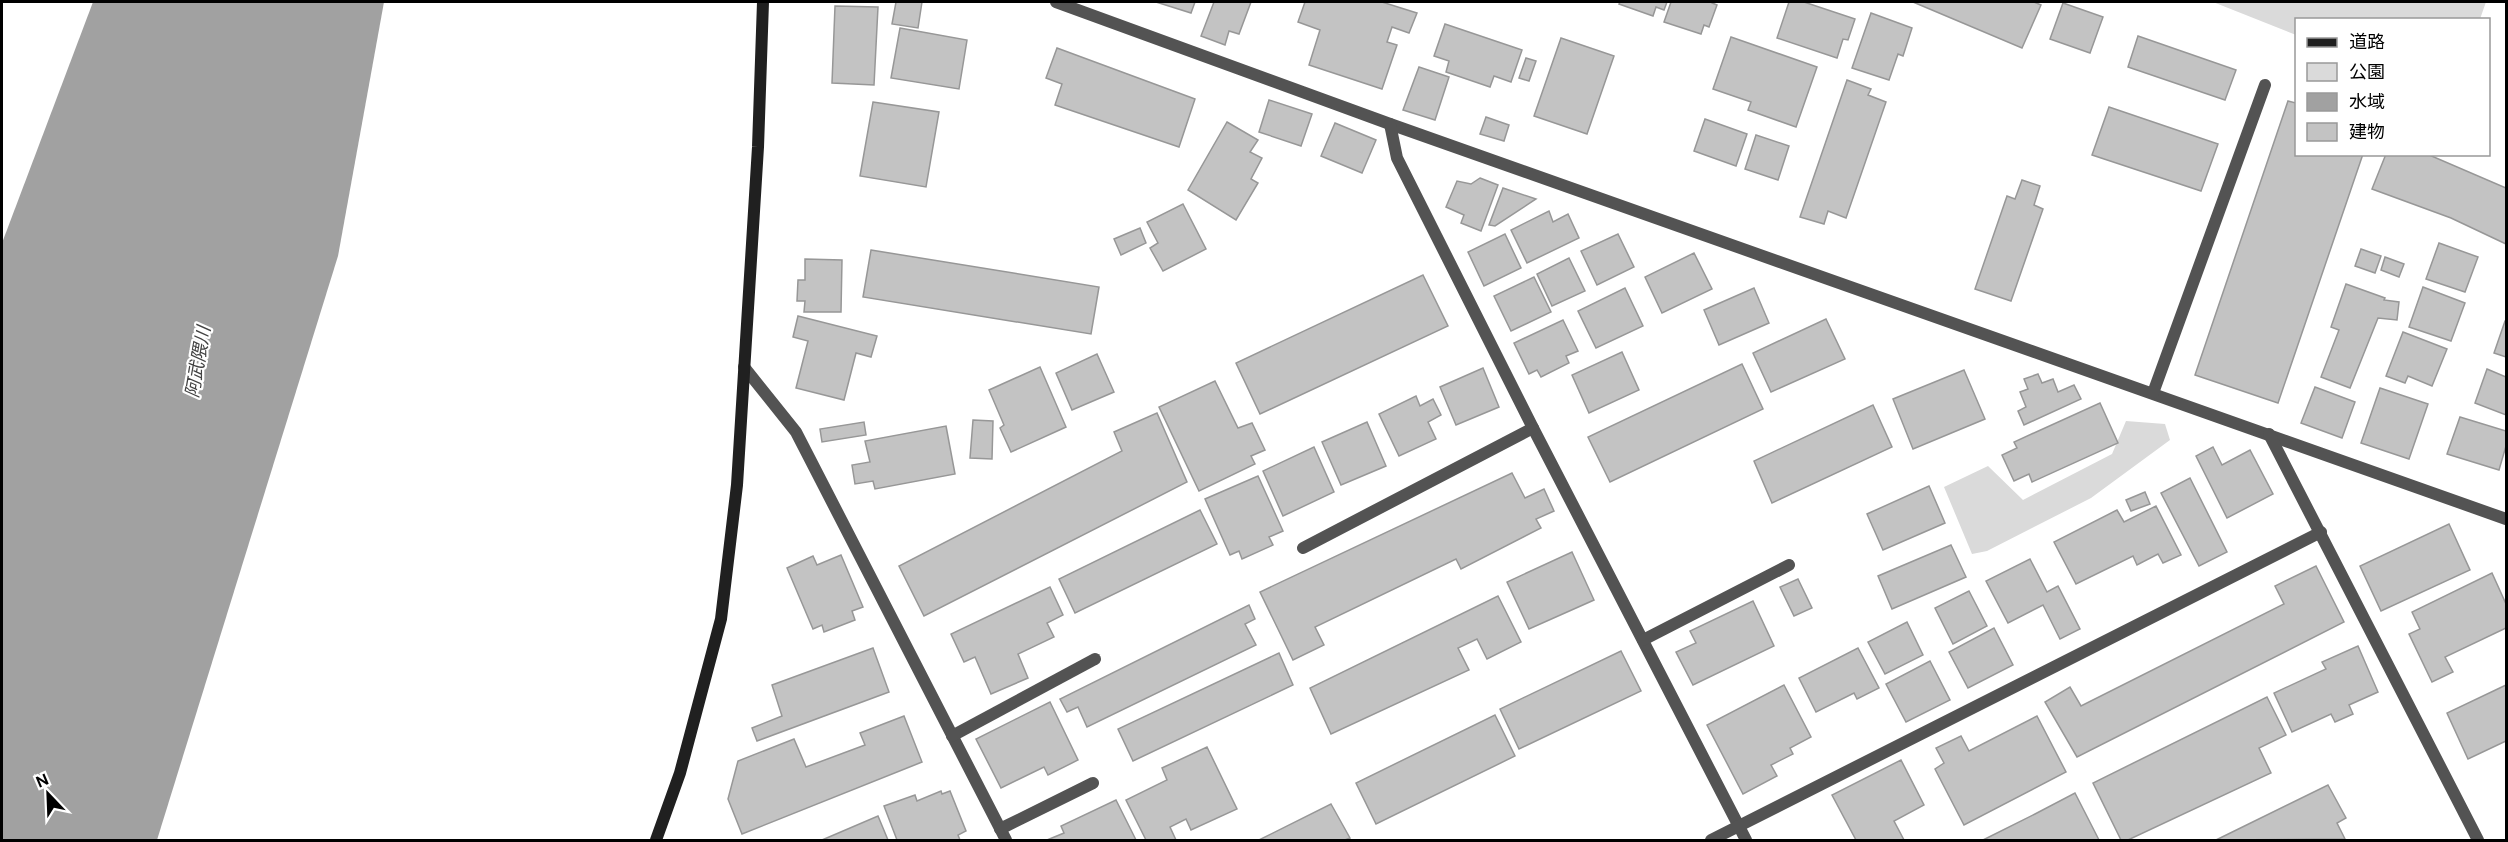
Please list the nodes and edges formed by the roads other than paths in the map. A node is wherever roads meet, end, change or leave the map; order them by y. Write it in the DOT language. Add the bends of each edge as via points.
graph roads {
  1 [pos="763,2"];
  2 [pos="1056,2"];
  3 [pos="2265,85"];
  4 [pos="1390,124"];
  5 [pos="744,367"];
  6 [pos="2153,393"];
  7 [pos="1533,428"];
  8 [pos="2269,434"];
  9 [pos="2506,519"];
  10 [pos="2320,532"];
  11 [pos="1303,548"];
  12 [pos="1790,565"];
  13 [pos="1643,640"];
  14 [pos="1095,659"];
  15 [pos="952,736"];
  16 [pos="1093,783"];
  17 [pos="1739,826"];
  18 [pos="1003,835"];
  19 [pos="656,840"];
  20 [pos="1711,840"];
  21 [pos="1746,840"];
  22 [pos="2478,840"];
  1 -- 5 [label="street"];
  2 -- 4 [label="street"];
  3 -- 6 [label="street"];
  4 -- 6 [label="street"];
  4 -- 7 [label="street" via="1397,158"];
  5 -- 15 [label="street" via="796,432"];
  5 -- 19 [label="street" via="737,485 721,619 680,773"];
  6 -- 8 [label="street"];
  7 -- 11 [label="street"];
  7 -- 13 [label="street"];
  8 -- 9 [label="street"];
  8 -- 10 [label="street"];
  10 -- 17 [label="street"];
  10 -- 22 [label="street"];
  12 -- 13 [label="street"];
  13 -- 17 [label="street"];
  14 -- 15 [label="street"];
  15 -- 18 [label="street"];
  16 -- 18 [label="street"];
  17 -- 20 [label="street"];
  17 -- 21 [label="street"];
}
